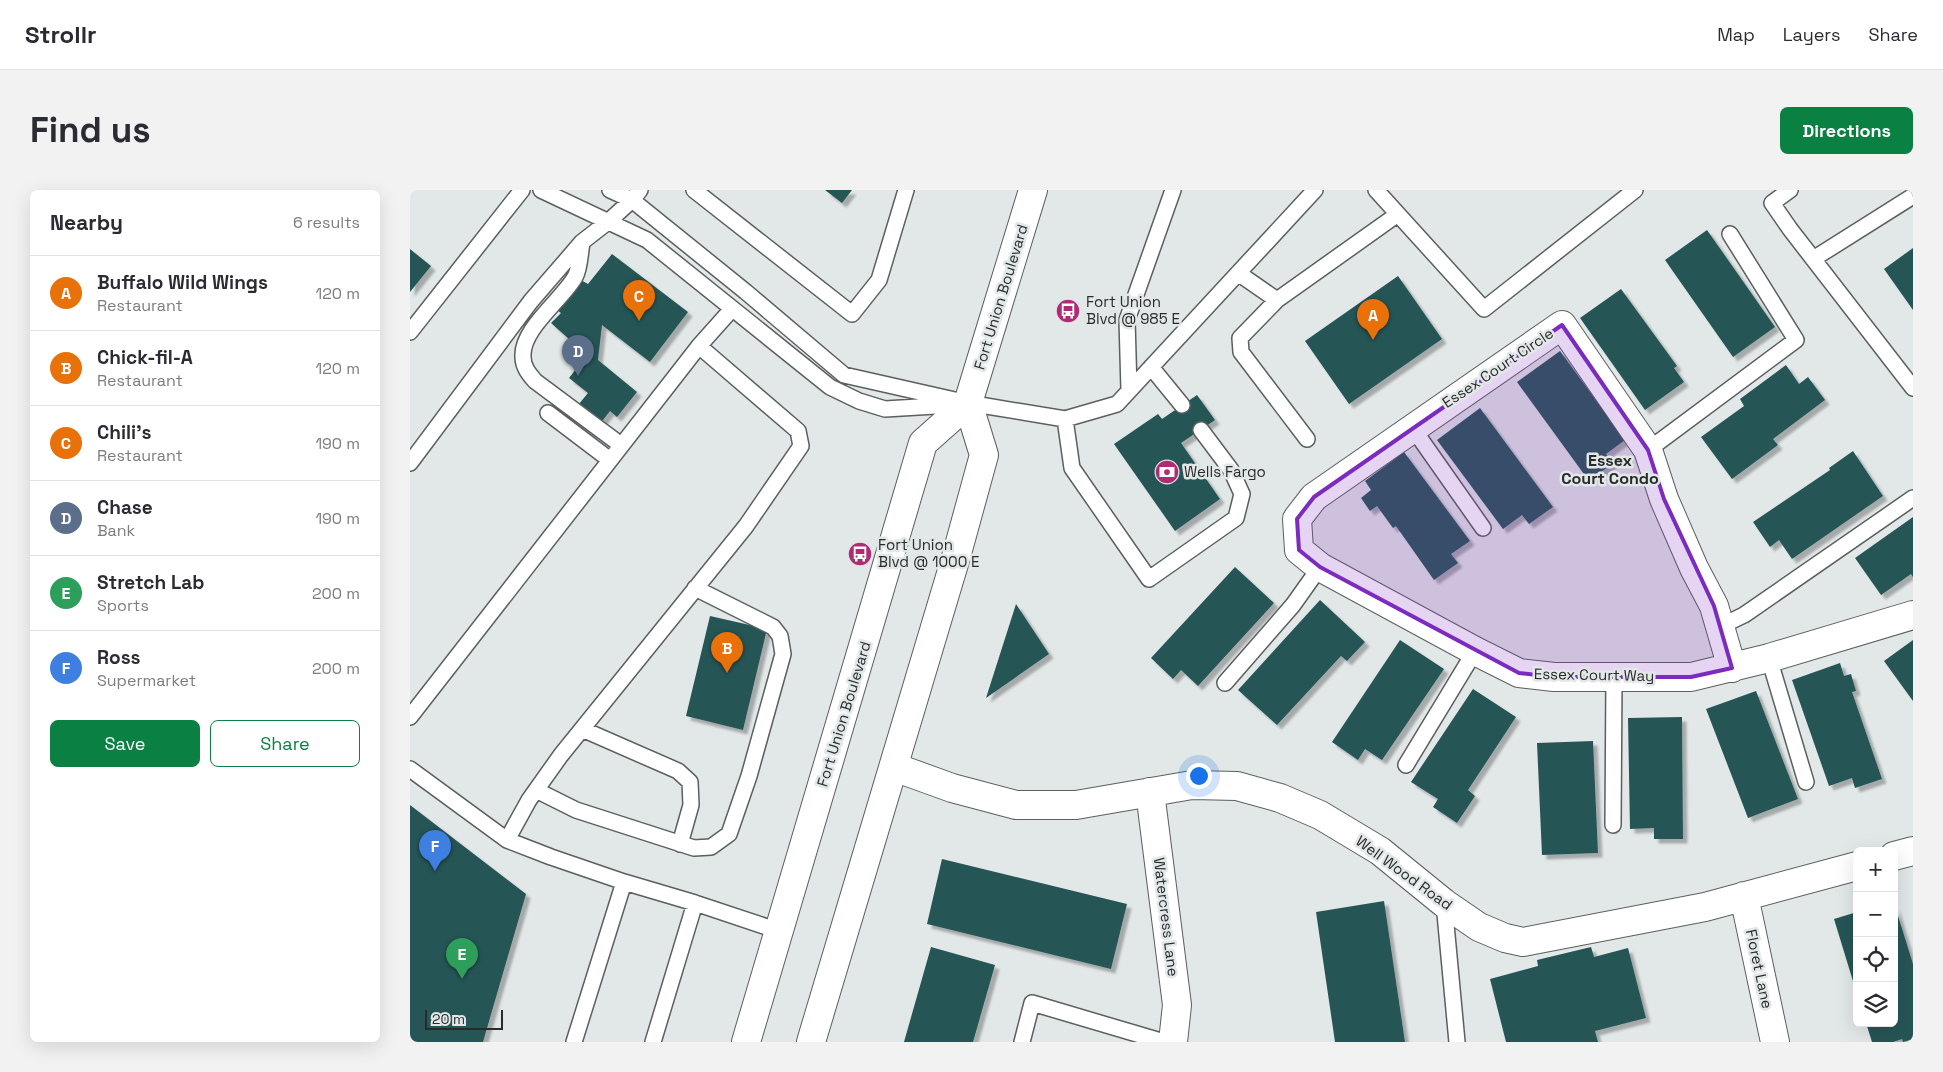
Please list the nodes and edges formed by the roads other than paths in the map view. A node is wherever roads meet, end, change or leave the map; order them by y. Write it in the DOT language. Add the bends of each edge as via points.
graph roads {
  1 [pos="522,190"];
  2 [pos="541,190"];
  3 [pos="610,190"];
  4 [pos="694,190"];
  5 [pos="906,190"];
  6 [pos="1033,190"];
  7 [pos="1173,190"];
  8 [pos="1315,190"];
  9 [pos="1376,190"];
  10 [pos="1634,190"];
  11 [pos="1790,190"];
  12 [pos="636,195"];
  13 [pos="1913,196"];
  14 [pos="1398,214"];
  15 [pos="610,221"];
  16 [pos="1730,234"];
  17 [pos="582,242"];
  18 [pos="1813,259"];
  19 [pos="1238,273"];
  20 [pos="1277,300"];
  21 [pos="732,309"];
  22 [pos="410,332"];
  23 [pos="699,346"];
  24 [pos="1151,367"];
  25 [pos="1913,388"];
  26 [pos="1129,390"];
  27 [pos="968,404"];
  28 [pos="1182,405"];
  29 [pos="548,413"];
  30 [pos="1065,419"];
  31 [pos="1412,427"];
  32 [pos="1201,430"];
  33 [pos="1307,439"];
  34 [pos="622,445"];
  35 [pos="1648,450"];
  36 [pos="610,460"];
  37 [pos="410,463"];
  38 [pos="1913,498"];
  39 [pos="1297,519"];
  40 [pos="1483,528"];
  41 [pos="1320,567"];
  42 [pos="695,588"];
  43 [pos="1913,615"];
  44 [pos="1721,626"];
  45 [pos="1475,651"];
  46 [pos="1769,658"];
  47 [pos="1732,668"];
  48 [pos="1614,677"];
  49 [pos="1225,683"];
  50 [pos="410,717"];
  51 [pos="582,729"];
  52 [pos="1406,764"];
  53 [pos="894,767"];
  54 [pos="410,768"];
  55 [pos="1806,782"];
  56 [pos="536,790"];
  57 [pos="1150,792"];
  58 [pos="1613,825"];
  59 [pos="507,840"];
  60 [pos="680,844"];
  61 [pos="1913,851"];
  62 [pos="1898,855"];
  63 [pos="1853,867"];
  64 [pos="624,882"];
  65 [pos="1744,896"];
  66 [pos="695,903"];
  67 [pos="1444,903"];
  68 [pos="779,931"];
  69 [pos="574,1042"];
  70 [pos="653,1042"];
  71 [pos="746,1042"];
  72 [pos="811,1042"];
  73 [pos="1022,1042"];
  74 [pos="1164,1042"];
  75 [pos="1173,1042"];
  76 [pos="1457,1042"];
  77 [pos="1775,1042"];
  1 -- 22 [label="lane"];
  2 -- 15 [label="lane"];
  3 -- 12 [label="lane"];
  4 -- 5 [label="lane" via="852,314 879,280"];
  6 -- 27 [label="street, Fort Union Boulevard"];
  7 -- 26 [label="lane" via="1127,320"];
  8 -- 19 [label="lane"];
  9 -- 14 [label="lane"];
  10 -- 14 [label="lane" via="1484,309"];
  11 -- 18 [label="lane" via="1772,203"];
  12 -- 15 [label="lane"];
  12 -- 27 [label="lane" via="844,375"];
  13 -- 18 [label="lane"];
  14 -- 20 [label="lane"];
  15 -- 17 [label="lane"];
  15 -- 21 [label="lane" via="647,240"];
  16 -- 35 [label="lane" via="1796,340"];
  17 -- 34 [label="lane" via="576,276 533,330 522,357 526,370 535,381"];
  17 -- 37 [label="lane" via="531,301"];
  18 -- 25 [label="lane"];
  19 -- 20 [label="lane"];
  19 -- 24 [label="lane"];
  20 -- 33 [label="lane" via="1240,338 1241,352"];
  21 -- 23 [label="lane"];
  21 -- 27 [label="lane" via="830,387 859,401 884,409"];
  23 -- 34 [label="lane"];
  23 -- 42 [label="lane" via="798,431 801,446 746,526"];
  24 -- 26 [label="lane"];
  24 -- 28 [label="lane"];
  26 -- 30 [label="lane" via="1116,404"];
  27 -- 30 [label="lane"];
  27 -- 53 [label="street" via="984,455"];
  27 -- 68 [label="street, Fort Union Boulevard" via="923,443"];
  29 -- 36 [label="lane"];
  30 -- 32 [label="lane" via="1072,468 1149,579 1236,518 1242,494 1232,470"];
  31 -- 35 [label="street, Essex Court Circle" via="1562,326"];
  31 -- 39 [label="street, Essex Court Circle" via="1314,496"];
  31 -- 40 [label="lane"];
  34 -- 36 [label="lane"];
  35 -- 44 [label="street, Essex Court Circle" via="1664,499"];
  36 -- 50 [label="lane"];
  38 -- 44 [label="lane" via="1744,616"];
  39 -- 41 [label="street, Essex Court Way" via="1299,550"];
  41 -- 45 [label="street, Essex Court Way"];
  41 -- 49 [label="lane" via="1293,605"];
  42 -- 51 [label="lane"];
  42 -- 60 [label="lane" via="773,627 780,636 783,654 729,834 711,847 694,848"];
  43 -- 46 [label="street, Essex Court Way"];
  44 -- 47 [label="street, Essex Court Circle"];
  45 -- 48 [label="street, Essex Court Way" via="1519,672 1554,677"];
  45 -- 52 [label="lane"];
  46 -- 47 [label="street, Essex Court Way"];
  46 -- 55 [label="lane"];
  47 -- 48 [label="street, Essex Court Way" via="1691,677"];
  48 -- 58 [label="lane"];
  51 -- 56 [label="lane"];
  51 -- 60 [label="lane" via="678,770 690,782 691,805"];
  53 -- 57 [label="street, Well Wood Road" via="952,788 1016,805 1076,805"];
  53 -- 72 [label="street"];
  54 -- 59 [label="lane"];
  56 -- 59 [label="lane"];
  56 -- 60 [label="lane" via="576,810"];
  57 -- 67 [label="street, Well Wood Road" via="1192,785 1237,786 1280,798 1320,815 1380,851"];
  57 -- 75 [label="street, Watercress Lane" via="1177,1006"];
  59 -- 64 [label="lane"];
  61 -- 62 [label="street"];
  63 -- 65 [label="street, Well Wood Road"];
  64 -- 66 [label="lane"];
  64 -- 69 [label="lane"];
  65 -- 67 [label="street, Well Wood Road" via="1705,907 1523,942 1478,927"];
  65 -- 77 [label="street, Floret Lane"];
  66 -- 68 [label="lane"];
  66 -- 70 [label="lane"];
  67 -- 76 [label="lane"];
  68 -- 71 [label="street, Fort Union Boulevard"];
  73 -- 74 [label="lane" via="1032,1003"];
}
